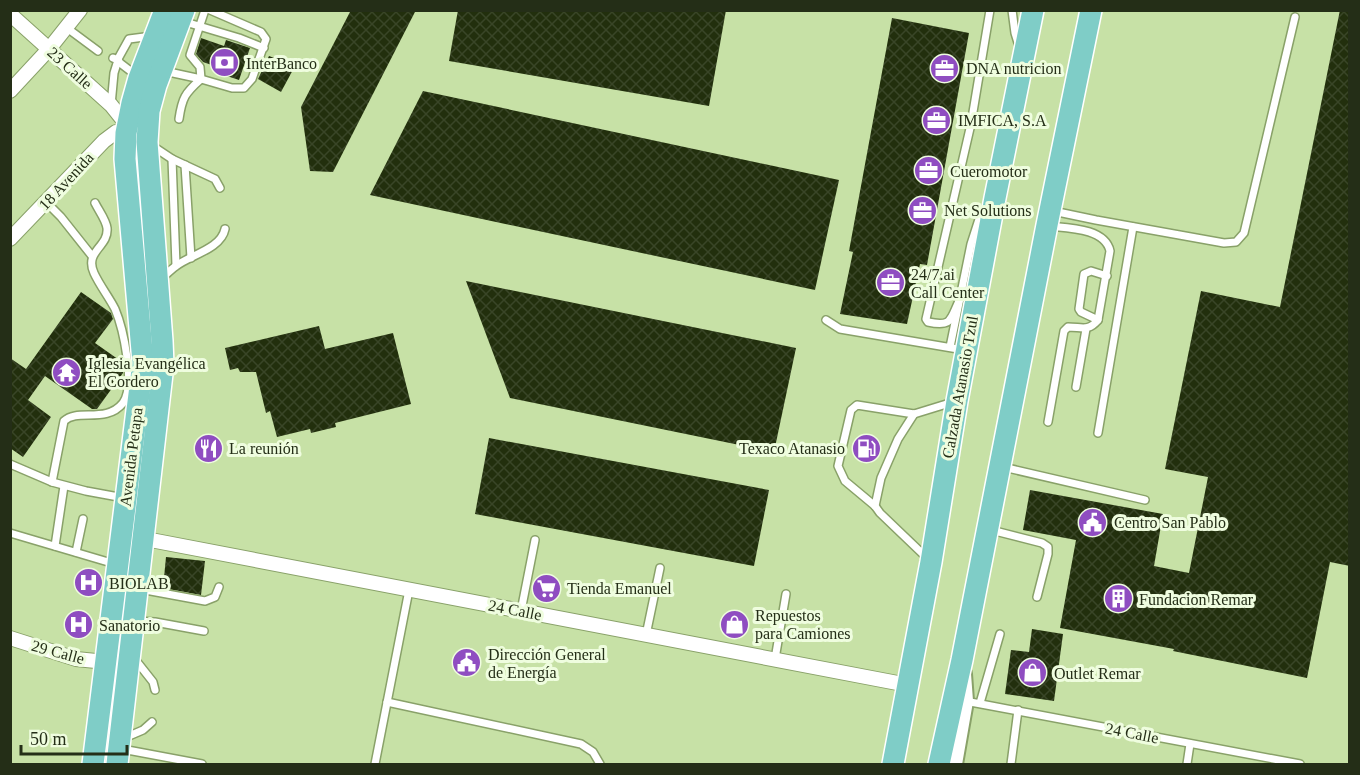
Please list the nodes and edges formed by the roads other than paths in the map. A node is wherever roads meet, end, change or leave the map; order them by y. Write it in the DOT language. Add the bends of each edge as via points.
graph roads {
  1 [pos="80,10"];
  2 [pos="205,10"];
  3 [pos="210,10"];
  4 [pos="990,10"];
  5 [pos="1091,10"];
  6 [pos="1017,11"];
  7 [pos="10,14"];
  8 [pos="1295,16"];
  9 [pos="182,17"];
  10 [pos="67,28"];
  11 [pos="154,36"];
  12 [pos="264,48"];
  13 [pos="49,50"];
  14 [pos="98,51"];
  15 [pos="115,59"];
  16 [pos="162,70"];
  17 [pos="139,78"];
  18 [pos="201,79"];
  19 [pos="10,91"];
  20 [pos="111,105"];
  21 [pos="178,119"];
  22 [pos="127,129"];
  23 [pos="147,142"];
  24 [pos="172,159"];
  25 [pos="185,165"];
  26 [pos="220,188"];
  27 [pos="995,198"];
  28 [pos="46,202"];
  29 [pos="95,203"];
  30 [pos="1049,218"];
  31 [pos="1133,227"];
  32 [pos="225,230"];
  33 [pos="10,239"];
  34 [pos="92,256"];
  35 [pos="191,258"];
  36 [pos="176,265"];
  37 [pos="1107,276"];
  38 [pos="157,283"];
  39 [pos="959,301"];
  40 [pos="826,320"];
  41 [pos="1098,320"];
  42 [pos="1086,329"];
  43 [pos="958,349"];
  44 [pos="1076,387"];
  45 [pos="957,401"];
  46 [pos="914,414"];
  47 [pos="1048,422"];
  48 [pos="1098,433"];
  49 [pos="10,464"];
  50 [pos="1000,467"];
  51 [pos="52,482"];
  52 [pos="64,486"];
  53 [pos="126,498"];
  54 [pos="1145,500"];
  55 [pos="875,506"];
  56 [pos="83,519"];
  57 [pos="988,529"];
  58 [pos="10,533"];
  59 [pos="122,534"];
  60 [pos="143,538"];
  61 [pos="535,540"];
  62 [pos="55,546"];
  63 [pos="76,552"];
  64 [pos="931,562"];
  65 [pos="118,564"];
  66 [pos="660,568"];
  67 [pos="219,587"];
  68 [pos="137,588"];
  69 [pos="409,590"];
  70 [pos="786,594"];
  71 [pos="1037,597"];
  72 [pos="521,611"];
  73 [pos="134,621"];
  74 [pos="204,631"];
  75 [pos="1000,633"];
  76 [pos="646,635"];
  77 [pos="10,638"];
  78 [pos="130,653"];
  79 [pos="775,659"];
  80 [pos="962,660"];
  81 [pos="106,662"];
  82 [pos="908,685"];
  83 [pos="155,690"];
  84 [pos="387,702"];
  85 [pos="973,702"];
  86 [pos="1018,710"];
  87 [pos="152,722"];
  88 [pos="1190,744"];
  89 [pos="119,751"];
  90 [pos="93,765"];
  91 [pos="202,765"];
  92 [pos="375,765"];
  93 [pos="600,765"];
  94 [pos="892,765"];
  95 [pos="939,765"];
  96 [pos="954,765"];
  97 [pos="1011,765"];
  98 [pos="1187,765"];
  99 [pos="1300,765"];
  1 -- 10 [label="street"];
  2 -- 9 [label="lane"];
  3 -- 12 [label="lane" via="261,32 266,39"];
  4 -- 39 [label="lane" via="971,124 926,319 944,324"];
  5 -- 30 [label="main road"];
  6 -- 27 [label="main road, Calzada Atanasio Tzul" via="1023,62"];
  7 -- 13 [label="street, 23 Calle"];
  8 -- 31 [label="lane" via="1244,233 1236,242 1224,243"];
  9 -- 11 [label="main road, Avenida Petapa"];
  9 -- 12 [label="lane"];
  9 -- 16 [label="main road, Avenida Petapa"];
  9 -- 18 [label="lane" via="190,55 200,67"];
  10 -- 13 [label="street"];
  10 -- 14 [label="lane"];
  11 -- 15 [label="lane" via="129,39"];
  11 -- 17 [label="main road, Avenida Petapa"];
  12 -- 18 [label="lane" via="252,79 244,87 232,88"];
  13 -- 19 [label="street"];
  13 -- 20 [label="street, 23 Calle"];
  15 -- 17 [label="lane"];
  15 -- 20 [label="lane"];
  16 -- 18 [label="lane"];
  16 -- 23 [label="main road, Avenida Petapa" via="149,111"];
  17 -- 22 [label="main road, Avenida Petapa"];
  18 -- 21 [label="lane" via="181,102"];
  20 -- 22 [label="street, 23 Calle"];
  22 -- 28 [label="street, 18 Avenida" via="104,141"];
  22 -- 53 [label="main road, Avenida Petapa" via="125,159 143,362"];
  23 -- 24 [label="lane"];
  23 -- 38 [label="main road, Avenida Petapa"];
  24 -- 25 [label="lane"];
  24 -- 36 [label="lane"];
  25 -- 26 [label="lane" via="215,179"];
  25 -- 35 [label="lane"];
  27 -- 39 [label="lane" via="981,216 971,244"];
  27 -- 43 [label="main road, Calzada Atanasio Tzul"];
  28 -- 33 [label="street, 18 Avenida"];
  28 -- 34 [label="lane"];
  29 -- 34 [label="lane" via="108,231"];
  30 -- 31 [label="lane"];
  30 -- 37 [label="lane" via="1095,232 1106,241 1110,250"];
  30 -- 50 [label="main road"];
  31 -- 48 [label="lane"];
  32 -- 35 [label="lane" via="217,242"];
  34 -- 51 [label="lane" via="95,275 120,322 129,369 125,400 108,414 69,416 64,421"];
  35 -- 36 [label="lane"];
  36 -- 38 [label="lane"];
  37 -- 41 [label="lane"];
  37 -- 41 [label="lane" via="1091,271 1084,274 1079,309"];
  38 -- 60 [label="main road, Avenida Petapa" via="163,364"];
  39 -- 43 [label="lane"];
  40 -- 43 [label="lane" via="840,329"];
  41 -- 42 [label="lane"];
  42 -- 44 [label="lane"];
  42 -- 47 [label="lane" via="1068,327 1064,331"];
  43 -- 45 [label="main road, Calzada Atanasio Tzul"];
  45 -- 46 [label="lane"];
  45 -- 64 [label="main road, Calzada Atanasio Tzul"];
  46 -- 55 [label="lane" via="881,478"];
  46 -- 55 [label="lane" via="857,405 851,410 838,466 845,481"];
  49 -- 51 [label="lane"];
  50 -- 54 [label="lane"];
  50 -- 57 [label="main road"];
  51 -- 52 [label="lane"];
  52 -- 53 [label="lane"];
  52 -- 62 [label="lane"];
  53 -- 59 [label="main road, Avenida Petapa"];
  55 -- 64 [label="lane"];
  56 -- 63 [label="lane"];
  57 -- 71 [label="lane" via="1047,547"];
  57 -- 80 [label="main road"];
  58 -- 62 [label="lane"];
  59 -- 60 [label="street, 24 Calle"];
  59 -- 65 [label="main road, Avenida Petapa"];
  60 -- 68 [label="main road, Avenida Petapa"];
  60 -- 69 [label="street, 24 Calle"];
  61 -- 72 [label="lane"];
  62 -- 63 [label="lane"];
  63 -- 65 [label="lane"];
  64 -- 82 [label="main road, Calzada Atanasio Tzul"];
  65 -- 81 [label="main road, Avenida Petapa"];
  66 -- 76 [label="lane"];
  67 -- 68 [label="lane" via="215,597 205,601"];
  68 -- 73 [label="main road, Avenida Petapa"];
  69 -- 72 [label="street, 24 Calle"];
  69 -- 84 [label="lane"];
  70 -- 79 [label="lane"];
  72 -- 76 [label="street, 24 Calle"];
  73 -- 74 [label="lane"];
  73 -- 78 [label="main road, Avenida Petapa"];
  75 -- 85 [label="lane"];
  76 -- 79 [label="street, 24 Calle"];
  77 -- 81 [label="street, 29 Calle" via="76,659"];
  78 -- 83 [label="lane"];
  78 -- 89 [label="main road, Avenida Petapa"];
  79 -- 82 [label="street, 24 Calle"];
  80 -- 85 [label="street"];
  80 -- 95 [label="main road"];
  81 -- 90 [label="main road, Avenida Petapa"];
  82 -- 94 [label="main road, Calzada Atanasio Tzul"];
  84 -- 92 [label="lane"];
  84 -- 93 [label="lane" via="581,744 593,752"];
  85 -- 86 [label="lane, 24 Calle"];
  85 -- 96 [label="street"];
  86 -- 88 [label="lane, 24 Calle"];
  86 -- 97 [label="lane"];
  87 -- 89 [label="lane"];
  88 -- 98 [label="lane"];
  88 -- 99 [label="lane, 24 Calle"];
  89 -- 91 [label="lane"];
}
